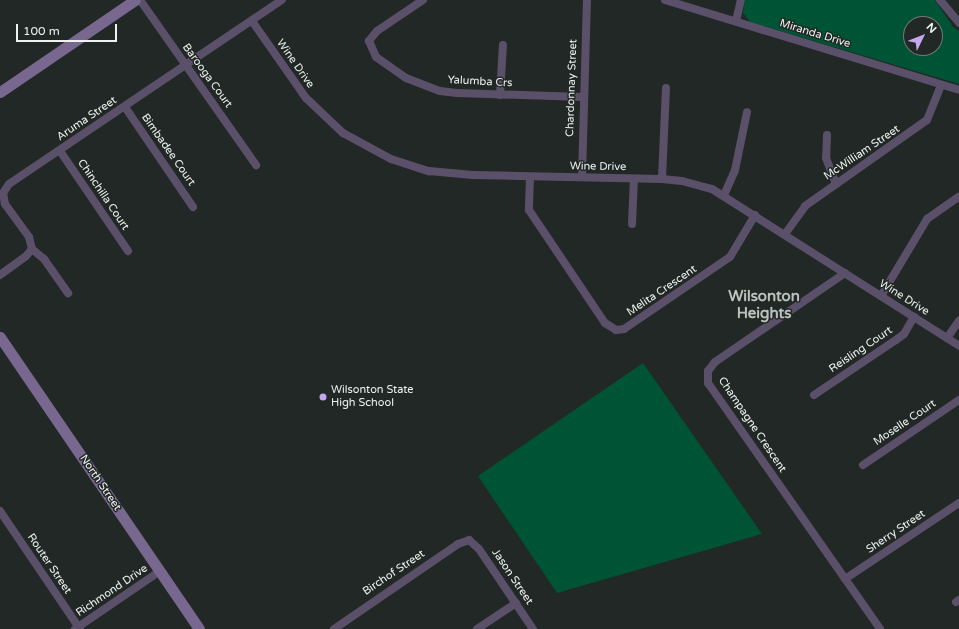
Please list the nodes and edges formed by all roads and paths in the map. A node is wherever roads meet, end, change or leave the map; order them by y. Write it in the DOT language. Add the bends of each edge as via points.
graph roads {
  1 [pos="135,0"];
  2 [pos="140,0"];
  3 [pos="282,0"];
  4 [pos="422,0"];
  5 [pos="587,0"];
  6 [pos="665,0"];
  7 [pos="741,0"];
  8 [pos="940,0"];
  9 [pos="252,21"];
  10 [pos="736,21"];
  11 [pos="959,23"];
  12 [pos="503,45"];
  13 [pos="186,65"];
  14 [pos="941,84"];
  15 [pos="666,88"];
  16 [pos="959,90"];
  17 [pos="0,92"];
  18 [pos="500,95"];
  19 [pos="582,97"];
  20 [pos="125,107"];
  21 [pos="747,112"];
  22 [pos="827,135"];
  23 [pos="60,151"];
  24 [pos="256,165"];
  25 [pos="530,177"];
  26 [pos="582,177"];
  27 [pos="634,179"];
  28 [pos="662,179"];
  29 [pos="836,184"];
  30 [pos="724,195"];
  31 [pos="959,197"];
  32 [pos="193,207"];
  33 [pos="756,216"];
  34 [pos="632,224"];
  35 [pos="785,234"];
  36 [pos="32,249"];
  37 [pos="128,251"];
  38 [pos="845,273"];
  39 [pos="0,274"];
  40 [pos="68,293"];
  41 [pos="881,296"];
  42 [pos="914,317"];
  43 [pos="959,321"];
  44 [pos="0,337"];
  45 [pos="948,338"];
  46 [pos="959,346"];
  47 [pos="814,395"];
  48 [pos="959,400"];
  49 [pos="863,464"];
  50 [pos="959,503"];
  51 [pos="0,512"];
  52 [pos="470,540"];
  53 [pos="160,571"];
  54 [pos="845,579"];
  55 [pos="516,603"];
  56 [pos="78,628"];
  57 [pos="199,629"];
  58 [pos="334,629"];
  59 [pos="477,629"];
  60 [pos="533,629"];
  61 [pos="880,629"];
  1 -- 17 [label="street"];
  2 -- 13 [label="street, Barooga Court"];
  3 -- 9 [label="street, Aruma Street"];
  4 -- 18 [label="street, Yalumba Crs" via="377,31 369,41 376,57 406,78 440,91"];
  5 -- 19 [label="street, Chardonnay Street"];
  6 -- 10 [label="street, Miranda Drive"];
  7 -- 10 [label="street"];
  8 -- 11 [label="street"];
  9 -- 13 [label="street, Aruma Street"];
  9 -- 25 [label="street, Wine Drive" via="306,98 343,133 391,159 430,170"];
  10 -- 14 [label="street, Miranda Drive"];
  12 -- 18 [label="street"];
  13 -- 20 [label="street, Aruma Street"];
  13 -- 24 [label="street, Barooga Court"];
  14 -- 16 [label="street, Miranda Drive"];
  14 -- 29 [label="street, McWilliam Street" via="927,120"];
  15 -- 28 [label="street"];
  18 -- 19 [label="street, Yalumba Crs"];
  19 -- 26 [label="street, Chardonnay Street"];
  20 -- 23 [label="street, Aruma Street"];
  20 -- 32 [label="street, Bimbadee Court"];
  21 -- 30 [label="street" via="735,170"];
  22 -- 29 [label="street" via="826,158"];
  23 -- 36 [label="street, Aruma Street" via="9,184 3,193 5,204 29,237"];
  23 -- 37 [label="street, Chinchilla Court"];
  25 -- 26 [label="street, Wine Drive"];
  25 -- 33 [label="street, Melita Crescent" via="527,202 534,220 605,323 616,330 624,329 730,257"];
  26 -- 27 [label="street, Wine Drive"];
  27 -- 28 [label="street, Wine Drive"];
  27 -- 34 [label="street"];
  28 -- 30 [label="street, Wine Drive" via="696,184"];
  29 -- 35 [label="street, McWilliam Street" via="805,206"];
  30 -- 33 [label="street, Wine Drive"];
  31 -- 41 [label="street" via="927,219"];
  33 -- 35 [label="street, Wine Drive"];
  35 -- 38 [label="street, Wine Drive"];
  36 -- 39 [label="street"];
  36 -- 40 [label="street" via="44,259"];
  38 -- 41 [label="street, Wine Drive"];
  38 -- 54 [label="street, Champagne Crescent" via="714,362 708,371 708,383"];
  41 -- 42 [label="street, Wine Drive"];
  42 -- 45 [label="street, Wine Drive"];
  42 -- 47 [label="street, Reisling Court" via="904,334"];
  43 -- 45 [label="street"];
  44 -- 53 [label="street, North Street"];
  45 -- 46 [label="street, Wine Drive"];
  48 -- 49 [label="street, Moselle Court"];
  50 -- 54 [label="street, Sherry Street"];
  51 -- 56 [label="street, Router Street"];
  52 -- 55 [label="street, Jason Street"];
  52 -- 58 [label="street, Birchof Street" via="458,544"];
  53 -- 56 [label="street, Richmond Drive"];
  53 -- 57 [label="street, North Street"];
  54 -- 61 [label="street, Champagne Crescent"];
  55 -- 59 [label="street"];
  55 -- 60 [label="street, Jason Street"];
}
